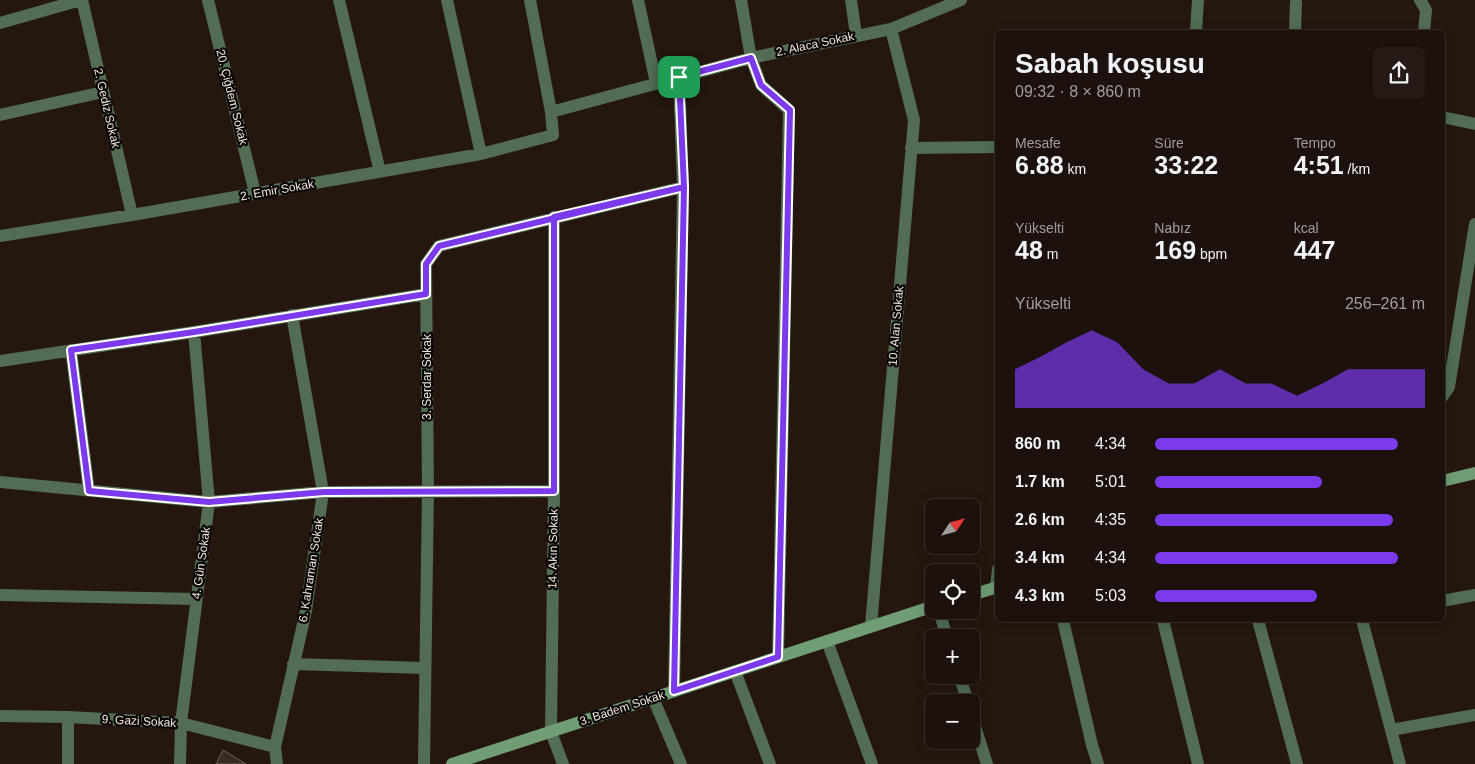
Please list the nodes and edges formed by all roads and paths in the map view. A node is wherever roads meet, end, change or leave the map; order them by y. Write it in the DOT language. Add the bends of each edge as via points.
graph roads {
  1 [pos="81,0"];
  2 [pos="208,0"];
  3 [pos="339,0"];
  4 [pos="447,0"];
  5 [pos="530,0"];
  6 [pos="638,0"];
  7 [pos="742,0"];
  8 [pos="851,0"];
  9 [pos="1198,0"];
  10 [pos="1420,0"];
  11 [pos="954,1"];
  12 [pos="1296,3"];
  13 [pos="0,23"];
  14 [pos="891,29"];
  15 [pos="1196,30"];
  16 [pos="1295,30"];
  17 [pos="1424,30"];
  18 [pos="856,35"];
  19 [pos="751,58"];
  20 [pos="679,77"];
  21 [pos="656,83"];
  22 [pos="104,92"];
  23 [pos="551,112"];
  24 [pos="0,114"];
  25 [pos="1445,118"];
  26 [pos="1475,124"];
  27 [pos="995,147"];
  28 [pos="911,148"];
  29 [pos="482,154"];
  30 [pos="380,172"];
  31 [pos="684,187"];
  32 [pos="255,193"];
  33 [pos="132,215"];
  34 [pos="554,217"];
  35 [pos="1475,224"];
  36 [pos="0,236"];
  37 [pos="426,294"];
  38 [pos="292,315"];
  39 [pos="194,332"];
  40 [pos="71,350"];
  41 [pos="0,360"];
  42 [pos="1445,393"];
  43 [pos="1475,473"];
  44 [pos="1445,480"];
  45 [pos="0,482"];
  46 [pos="89,491"];
  47 [pos="428,491"];
  48 [pos="554,491"];
  49 [pos="324,492"];
  50 [pos="209,502"];
  51 [pos="995,588"];
  52 [pos="980,592"];
  53 [pos="0,595"];
  54 [pos="1475,595"];
  55 [pos="196,599"];
  56 [pos="1445,600"];
  57 [pos="925,609"];
  58 [pos="1063,622"];
  59 [pos="1163,622"];
  60 [pos="1259,622"];
  61 [pos="1363,622"];
  62 [pos="871,626"];
  63 [pos="827,640"];
  64 [pos="778,657"];
  65 [pos="293,664"];
  66 [pos="425,668"];
  67 [pos="735,671"];
  68 [pos="674,691"];
  69 [pos="653,698"];
  70 [pos="1475,715"];
  71 [pos="0,716"];
  72 [pos="68,717"];
  73 [pos="181,723"];
  74 [pos="1391,730"];
  75 [pos="551,732"];
  76 [pos="980,742"];
  77 [pos="275,748"];
  78 [pos="474,761"];
  79 [pos="68,764"];
  80 [pos="180,764"];
  81 [pos="277,764"];
  82 [pos="424,764"];
  83 [pos="452,764"];
  84 [pos="562,764"];
  85 [pos="681,764"];
  86 [pos="770,764"];
  87 [pos="872,764"];
  88 [pos="987,764"];
  89 [pos="1098,764"];
  90 [pos="1198,764"];
  91 [pos="1297,764"];
  92 [pos="1400,764"];
  1 -- 13 [label="street"];
  1 -- 22 [label="street, 2. Gediz Sokak"];
  2 -- 32 [label="street, 20. Çiğdem Sokak"];
  3 -- 30 [label="street"];
  4 -- 29 [label="street"];
  5 -- 23 [label="street"];
  6 -- 21 [label="street"];
  7 -- 19 [label="street"];
  8 -- 18 [label="street"];
  9 -- 15 [label="street"];
  10 -- 17 [label="street" via="1426,10"];
  11 -- 14 [label="street, 2. Alaca Sokak"];
  12 -- 16 [label="street"];
  14 -- 18 [label="street, 2. Alaca Sokak"];
  14 -- 28 [label="street, 10. Alan Sokak" via="914,120"];
  18 -- 19 [label="street, 2. Alaca Sokak"];
  19 -- 20 [label="street, 2. Alaca Sokak"];
  19 -- 64 [label="street" via="761,85 790,110"];
  20 -- 21 [label="street, 2. Alaca Sokak"];
  20 -- 31 [label="street"];
  21 -- 23 [label="street, 2. Alaca Sokak"];
  22 -- 24 [label="street"];
  22 -- 33 [label="street, 2. Gediz Sokak"];
  23 -- 29 [label="street, 2. Emir Sokak" via="553,135"];
  25 -- 26 [label="street"];
  27 -- 28 [label="street"];
  28 -- 62 [label="street, 10. Alan Sokak"];
  29 -- 30 [label="street, 2. Emir Sokak"];
  30 -- 32 [label="street, 2. Emir Sokak"];
  31 -- 34 [label="street, 3. Serdar Sokak"];
  31 -- 68 [label="street"];
  32 -- 33 [label="street, 2. Emir Sokak"];
  33 -- 36 [label="street, 2. Emir Sokak"];
  34 -- 37 [label="street, 3. Serdar Sokak" via="439,246 426,264"];
  34 -- 48 [label="street, 14. Akın Sokak"];
  35 -- 42 [label="street" via="1449,387"];
  37 -- 38 [label="street"];
  37 -- 47 [label="street, 3. Serdar Sokak"];
  38 -- 39 [label="street"];
  38 -- 49 [label="street, 6. Kahraman Sokak"];
  39 -- 40 [label="street"];
  39 -- 50 [label="street, 4. Gün Sokak"];
  40 -- 41 [label="street"];
  40 -- 46 [label="street"];
  43 -- 44 [label="street"];
  45 -- 46 [label="street"];
  46 -- 50 [label="street"];
  47 -- 48 [label="street"];
  47 -- 49 [label="street"];
  47 -- 66 [label="street, 3. Serdar Sokak"];
  48 -- 75 [label="street, 14. Akın Sokak"];
  49 -- 50 [label="street"];
  49 -- 65 [label="street, 6. Kahraman Sokak" via="306,610"];
  50 -- 55 [label="street, 4. Gün Sokak"];
  51 -- 52 [label="street"];
  53 -- 55 [label="street"];
  54 -- 56 [label="street"];
  55 -- 73 [label="street, 4. Gün Sokak"];
  57 -- 62 [label="street, 3. Badem Sokak"];
  58 -- 89 [label="street"];
  59 -- 90 [label="street"];
  60 -- 91 [label="street"];
  61 -- 74 [label="street"];
  62 -- 63 [label="street, 3. Badem Sokak"];
  63 -- 64 [label="street, 3. Badem Sokak"];
  63 -- 87 [label="street"];
  64 -- 67 [label="street, 3. Badem Sokak"];
  65 -- 66 [label="street"];
  65 -- 77 [label="street, 6. Kahraman Sokak"];
  66 -- 82 [label="street, 3. Serdar Sokak"];
  67 -- 68 [label="street, 3. Badem Sokak"];
  67 -- 86 [label="street"];
  68 -- 69 [label="street, 3. Badem Sokak"];
  69 -- 75 [label="street, 3. Badem Sokak"];
  69 -- 85 [label="street"];
  70 -- 74 [label="street"];
  71 -- 72 [label="street, 9. Gazi Sokak"];
  72 -- 73 [label="street, 9. Gazi Sokak"];
  72 -- 79 [label="street"];
  73 -- 77 [label="street, 9. Gazi Sokak"];
  73 -- 80 [label="street, 4. Gün Sokak"];
  74 -- 92 [label="street"];
  75 -- 78 [label="street, 3. Badem Sokak"];
  75 -- 84 [label="street, 14. Akın Sokak"];
  76 -- 88 [label="street"];
  77 -- 81 [label="street, 6. Kahraman Sokak"];
  78 -- 83 [label="street, 3. Badem Sokak"];
}
